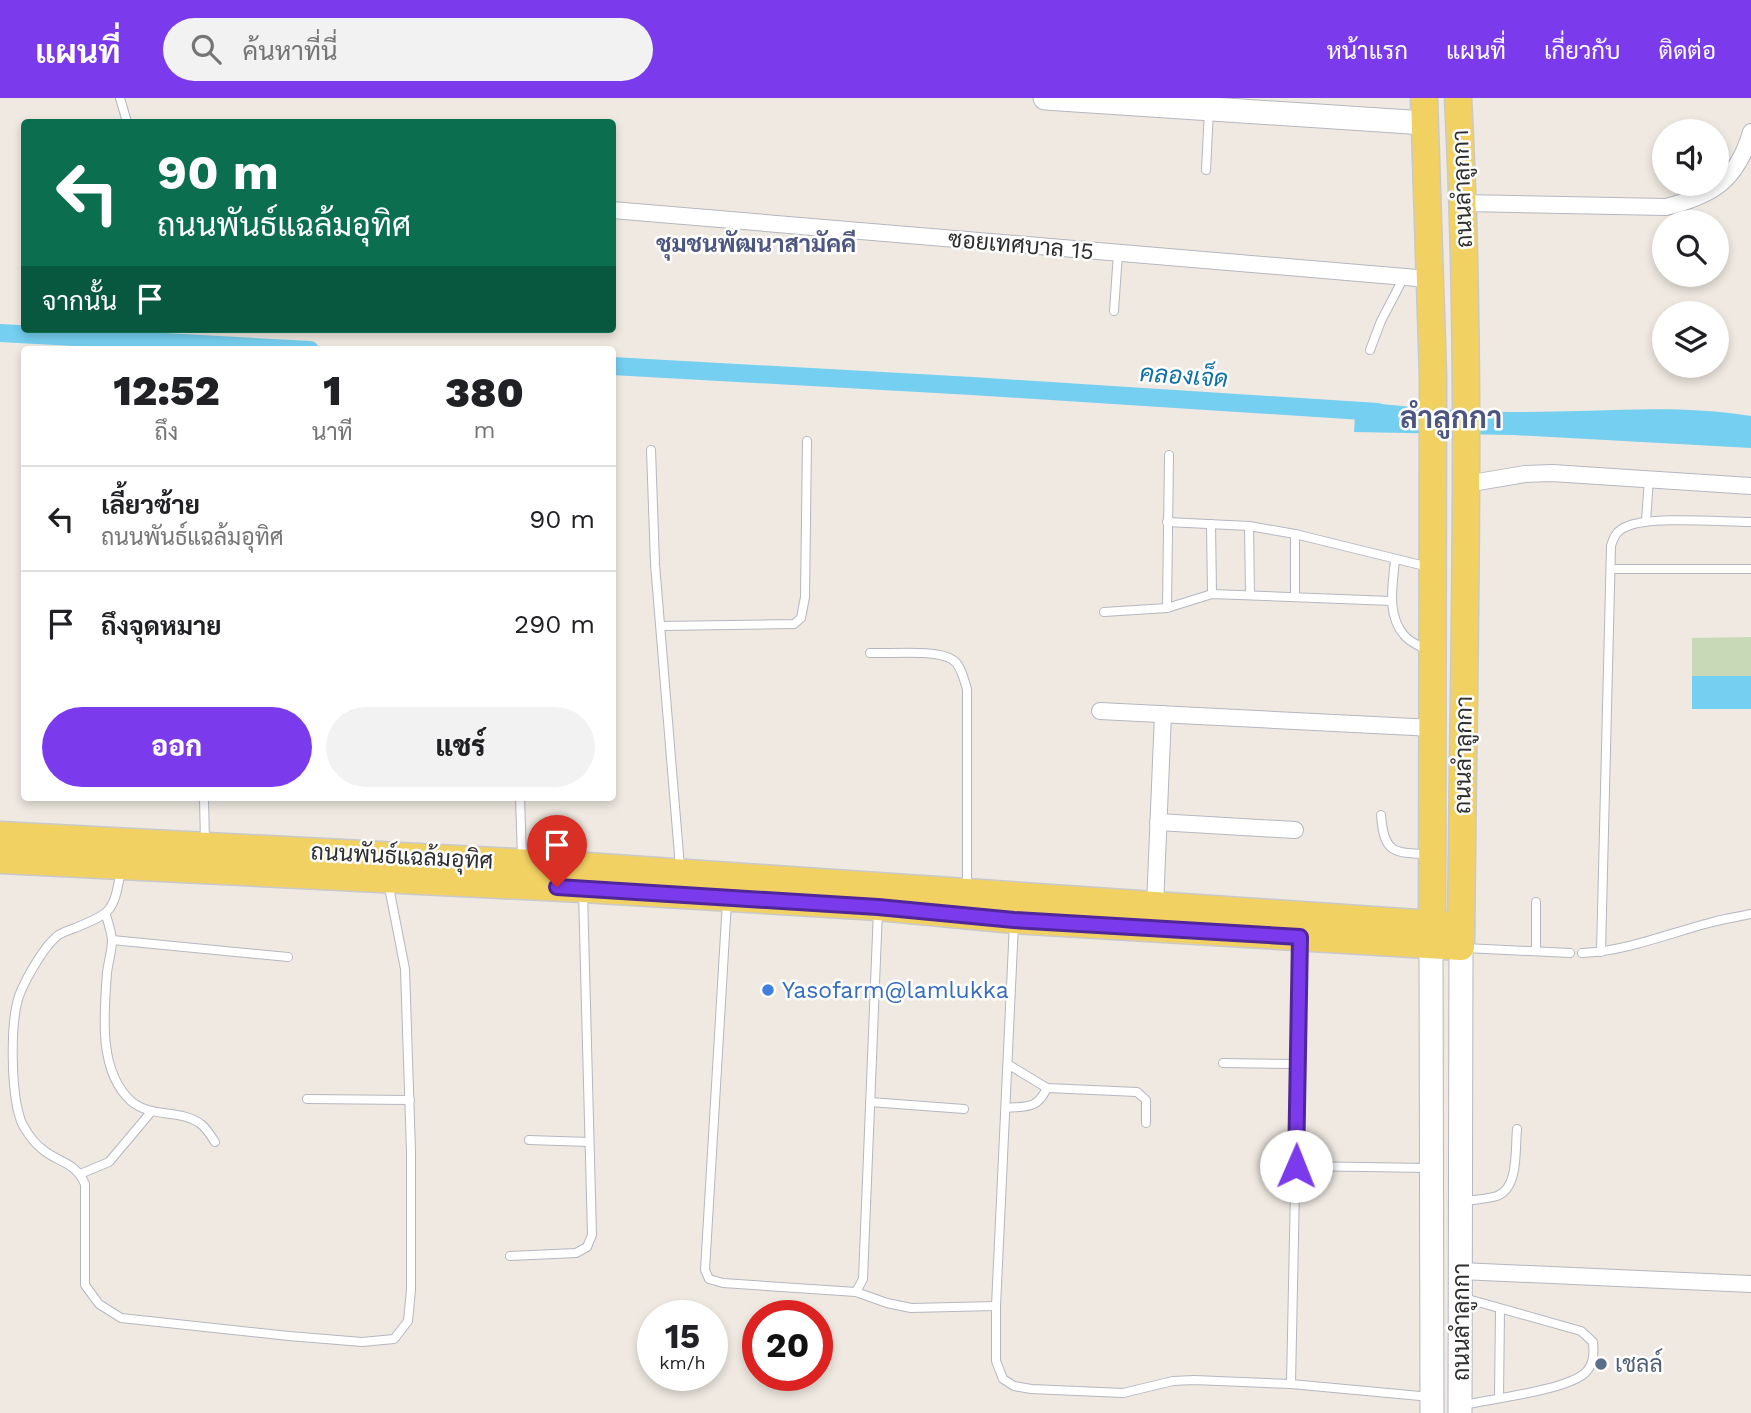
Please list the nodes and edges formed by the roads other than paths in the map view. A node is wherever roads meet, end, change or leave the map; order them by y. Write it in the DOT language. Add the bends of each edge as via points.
graph roads {
  1 [pos="120,98"];
  2 [pos="1045,98"];
  3 [pos="1458,98"];
  4 [pos="1209,108"];
  5 [pos="1425,110"];
  6 [pos="126,119"];
  7 [pos="1751,132"];
  8 [pos="1748,151"];
  9 [pos="1206,170"];
  10 [pos="1464,203"];
  11 [pos="616,210"];
  12 [pos="1118,253"];
  13 [pos="1416,278"];
  14 [pos="1114,310"];
  15 [pos="1370,350"];
  16 [pos="807,441"];
  17 [pos="651,450"];
  18 [pos="1169,455"];
  19 [pos="1649,478"];
  20 [pos="1466,481"];
  21 [pos="1751,486"];
  22 [pos="1646,521"];
  23 [pos="1167,522"];
  24 [pos="1751,522"];
  25 [pos="1211,524"];
  26 [pos="1249,526"];
  27 [pos="1295,534"];
  28 [pos="1395,560"];
  29 [pos="1433,568"];
  30 [pos="1611,569"];
  31 [pos="1751,569"];
  32 [pos="1212,594"];
  33 [pos="1250,595"];
  34 [pos="1295,597"];
  35 [pos="1391,601"];
  36 [pos="1167,608"];
  37 [pos="1104,612"];
  38 [pos="661,626"];
  39 [pos="870,653"];
  40 [pos="1433,653"];
  41 [pos="1100,711"];
  42 [pos="1163,714"];
  43 [pos="1433,728"];
  44 [pos="204,801"];
  45 [pos="520,801"];
  46 [pos="1381,816"];
  47 [pos="1158,822"];
  48 [pos="1295,830"];
  49 [pos="0,835"];
  50 [pos="206,846"];
  51 [pos="1432,854"];
  52 [pos="0,860"];
  53 [pos="523,863"];
  54 [pos="122,866"];
  55 [pos="680,873"];
  56 [pos="387,879"];
  57 [pos="583,889"];
  58 [pos="967,893"];
  59 [pos="727,898"];
  60 [pos="1536,902"];
  61 [pos="1155,906"];
  62 [pos="878,907"];
  63 [pos="1751,914"];
  64 [pos="106,915"];
  65 [pos="1014,920"];
  66 [pos="1432,935"];
  67 [pos="1300,937"];
  68 [pos="1461,937"];
  69 [pos="112,940"];
  70 [pos="1536,951"];
  71 [pos="1601,952"];
  72 [pos="1570,953"];
  73 [pos="1583,953"];
  74 [pos="288,957"];
  75 [pos="1223,1063"];
  76 [pos="1298,1063"];
  77 [pos="1009,1065"];
  78 [pos="1047,1088"];
  79 [pos="307,1100"];
  80 [pos="410,1100"];
  81 [pos="870,1102"];
  82 [pos="1007,1108"];
  83 [pos="964,1109"];
  84 [pos="151,1112"];
  85 [pos="1146,1123"];
  86 [pos="1517,1129"];
  87 [pos="529,1140"];
  88 [pos="215,1142"];
  89 [pos="589,1142"];
  90 [pos="1296,1166"];
  91 [pos="1432,1168"];
  92 [pos="80,1174"];
  93 [pos="1461,1202"];
  94 [pos="510,1256"];
  95 [pos="1461,1271"];
  96 [pos="1751,1284"];
  97 [pos="856,1292"];
  98 [pos="1461,1297"];
  99 [pos="996,1306"];
  100 [pos="1500,1309"];
  101 [pos="1291,1384"];
  102 [pos="1499,1398"];
  103 [pos="1432,1405"];
  104 [pos="1460,1409"];
  1 -- 6 [label="lane"];
  2 -- 4 [label="main road"];
  3 -- 10 [label="main road, ถนนลำลูกกา"];
  4 -- 5 [label="main road"];
  4 -- 9 [label="lane"];
  5 -- 13 [label="main road, ถนนลำลูกกา"];
  7 -- 8 [label="street"];
  8 -- 10 [label="street" via="1716,188 1691,201 1666,206"];
  10 -- 20 [label="main road, ถนนลำลูกกา"];
  11 -- 12 [label="street, ซอยเทศบาล 15"];
  12 -- 13 [label="street, ซอยเทศบาล 15"];
  12 -- 14 [label="lane"];
  13 -- 15 [label="lane" via="1381,321"];
  13 -- 29 [label="main road, ถนนลำลูกกา" via="1433,376"];
  16 -- 38 [label="lane" via="801,618 794,624"];
  17 -- 38 [label="lane"];
  18 -- 23 [label="lane"];
  19 -- 20 [label="street" via="1525,474"];
  19 -- 21 [label="street"];
  19 -- 22 [label="lane"];
  20 -- 68 [label="main road, ถนนลำลูกกา"];
  22 -- 24 [label="lane"];
  22 -- 30 [label="lane" via="1615,534"];
  23 -- 25 [label="lane"];
  23 -- 36 [label="lane"];
  25 -- 26 [label="lane"];
  25 -- 32 [label="lane"];
  26 -- 27 [label="lane"];
  26 -- 33 [label="lane"];
  27 -- 28 [label="lane"];
  27 -- 34 [label="lane"];
  28 -- 29 [label="lane"];
  28 -- 35 [label="lane"];
  29 -- 40 [label="main road, ถนนลำลูกกา"];
  30 -- 31 [label="lane"];
  30 -- 71 [label="lane"];
  32 -- 33 [label="lane"];
  32 -- 36 [label="lane"];
  33 -- 34 [label="lane"];
  34 -- 35 [label="lane"];
  35 -- 40 [label="lane" via="1405,637"];
  36 -- 37 [label="lane"];
  38 -- 55 [label="lane"];
  39 -- 58 [label="lane" via="935,655 953,660 961,670 967,689"];
  40 -- 43 [label="main road, ถนนลำลูกกา"];
  41 -- 42 [label="street"];
  42 -- 43 [label="street"];
  42 -- 47 [label="street"];
  43 -- 51 [label="main road, ถนนลำลูกกา"];
  44 -- 50 [label="lane"];
  45 -- 53 [label="lane"];
  46 -- 51 [label="lane" via="1389,848 1398,853"];
  47 -- 48 [label="street"];
  47 -- 61 [label="street"];
  49 -- 50 [label="main road, ถนนพันธ์แฉล้มอุทิศ"];
  50 -- 53 [label="main road, ถนนพันธ์แฉล้มอุทิศ"];
  51 -- 66 [label="main road, ถนนลำลูกกา"];
  52 -- 54 [label="main road, ถนนพันธ์แฉล้มอุทิศ"];
  53 -- 55 [label="main road, ถนนพันธ์แฉล้มอุทิศ"];
  54 -- 56 [label="main road, ถนนพันธ์แฉล้มอุทิศ"];
  54 -- 64 [label="lane" via="116,898"];
  55 -- 58 [label="main road, ถนนพันธ์แฉล้มอุทิศ"];
  56 -- 57 [label="main road, ถนนพันธ์แฉล้มอุทิศ"];
  56 -- 80 [label="lane" via="405,969"];
  57 -- 59 [label="main road, ถนนพันธ์แฉล้มอุทิศ"];
  57 -- 89 [label="lane"];
  58 -- 61 [label="main road, ถนนพันธ์แฉล้มอุทิศ"];
  59 -- 62 [label="main road, ถนนพันธ์แฉล้มอุทิศ"];
  59 -- 97 [label="lane" via="705,1270 709,1279 723,1283"];
  60 -- 70 [label="lane"];
  61 -- 66 [label="main road, ถนนพันธ์แฉล้มอุทิศ"];
  62 -- 65 [label="main road, ถนนพันธ์แฉล้มอุทิศ"];
  62 -- 81 [label="lane"];
  63 -- 71 [label="lane"];
  64 -- 69 [label="lane"];
  64 -- 92 [label="lane" via="56,936 19,996 14,1036 13,1077 20,1120 41,1149"];
  65 -- 67 [label="main road, ถนนพันธ์แฉล้มอุทิศ"];
  65 -- 77 [label="lane"];
  66 -- 67 [label="main road, ถนนพันธ์แฉล้มอุทิศ"];
  66 -- 68 [label="main road"];
  66 -- 91 [label="main road, ถนนลำลูกกา"];
  67 -- 76 [label="lane"];
  68 -- 70 [label="lane"];
  68 -- 93 [label="main road, ถนนลำลูกกา"];
  69 -- 74 [label="lane"];
  69 -- 84 [label="lane" via="105,1025 109,1062 132,1102"];
  70 -- 72 [label="lane"];
  71 -- 73 [label="lane"];
  75 -- 76 [label="lane"];
  76 -- 90 [label="lane"];
  77 -- 78 [label="lane"];
  77 -- 82 [label="lane"];
  78 -- 82 [label="lane" via="1041,1101 1032,1106"];
  78 -- 85 [label="lane" via="1137,1092 1146,1100"];
  79 -- 80 [label="lane"];
  80 -- 92 [label="lane" via="411,1290 408,1321 394,1339 349,1341 121,1318 99,1304 85,1286 85,1184"];
  81 -- 83 [label="lane"];
  81 -- 97 [label="lane" via="863,1279"];
  82 -- 99 [label="lane"];
  84 -- 88 [label="lane" via="186,1115 203,1125"];
  84 -- 92 [label="lane" via="109,1162"];
  86 -- 93 [label="lane" via="1512,1179 1506,1190"];
  87 -- 89 [label="lane"];
  89 -- 94 [label="lane" via="592,1235 587,1247 576,1253"];
  90 -- 91 [label="lane"];
  90 -- 101 [label="lane"];
  91 -- 103 [label="main road, ถนนลำลูกกา"];
  93 -- 95 [label="main road, ถนนลำลูกกา"];
  95 -- 96 [label="street"];
  95 -- 98 [label="main road, ถนนลำลูกกา"];
  97 -- 99 [label="lane" via="911,1308"];
  98 -- 100 [label="lane"];
  98 -- 104 [label="main road, ถนนลำลูกกา"];
  99 -- 101 [label="lane" via="996,1361 1003,1379 1014,1386 1123,1392 1173,1381"];
  100 -- 102 [label="lane"];
  100 -- 102 [label="lane" via="1581,1331 1593,1342 1594,1358 1585,1373 1566,1384"];
  101 -- 103 [label="lane"];
  102 -- 104 [label="lane"];
}
